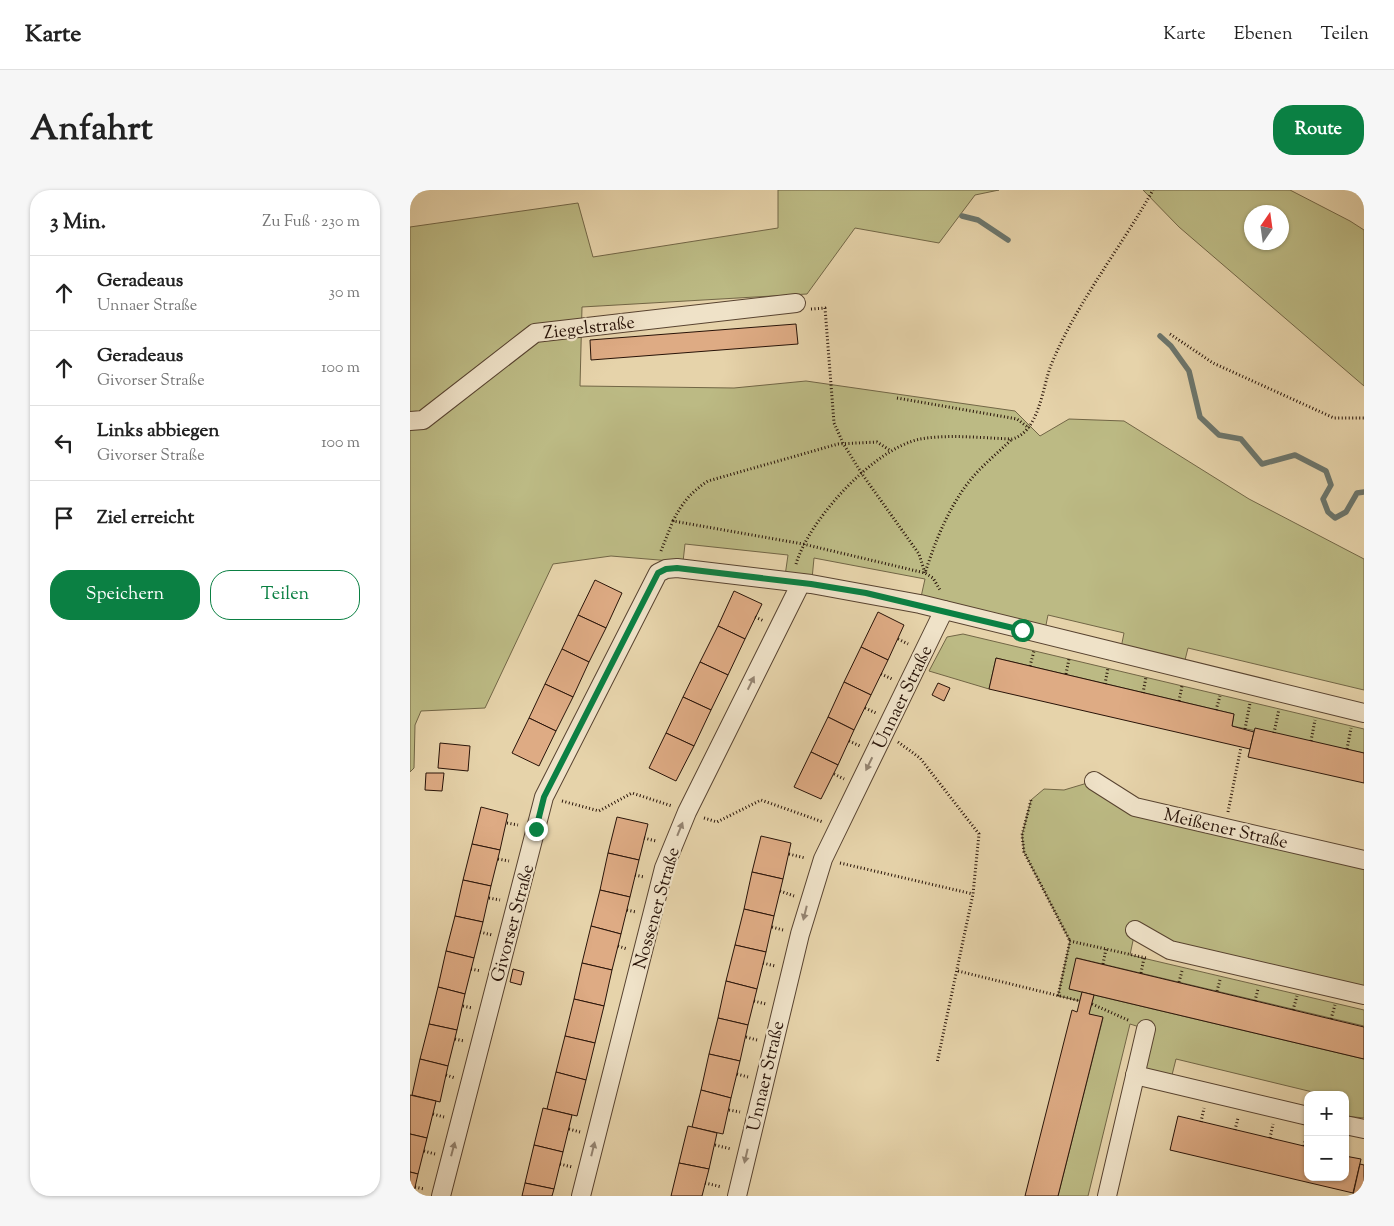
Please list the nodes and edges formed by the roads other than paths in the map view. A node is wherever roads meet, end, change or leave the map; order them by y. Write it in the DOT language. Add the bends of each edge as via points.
graph roads {
  1 [pos="796,303"];
  2 [pos="410,421"];
  3 [pos="796,582"];
  4 [pos="944,610"];
  5 [pos="1358,719"];
  6 [pos="1094,781"];
  7 [pos="1364,860"];
  8 [pos="1135,930"];
  9 [pos="1364,995"];
  10 [pos="1146,1029"];
  11 [pos="1135,1075"];
  12 [pos="1304,1115"];
  13 [pos="1349,1126"];
  14 [pos="1364,1129"];
  15 [pos="441,1196"];
  16 [pos="581,1196"];
  17 [pos="737,1196"];
  18 [pos="1107,1196"];
  1 -- 2 [label="street, Ziegelstraße" via="536,333 422,420"];
  3 -- 4 [label="street"];
  15 -- 3 [label="street, Givorser Straße, one-way" via="544,797 658,573 677,568"];
  16 -- 3 [label="street, Nossener Straße, one-way" via="664,868 687,812"];
  4 -- 5 [label="street"];
  4 -- 17 [label="street, Unnaer Straße, one-way" via="822,859 809,900"];
  6 -- 7 [label="street, Meißener Straße" via="1135,807"];
  8 -- 9 [label="street" via="1170,950"];
  10 -- 11 [label="street"];
  11 -- 12 [label="street"];
  11 -- 18 [label="street"];
  13 -- 14 [label="street"];
}
